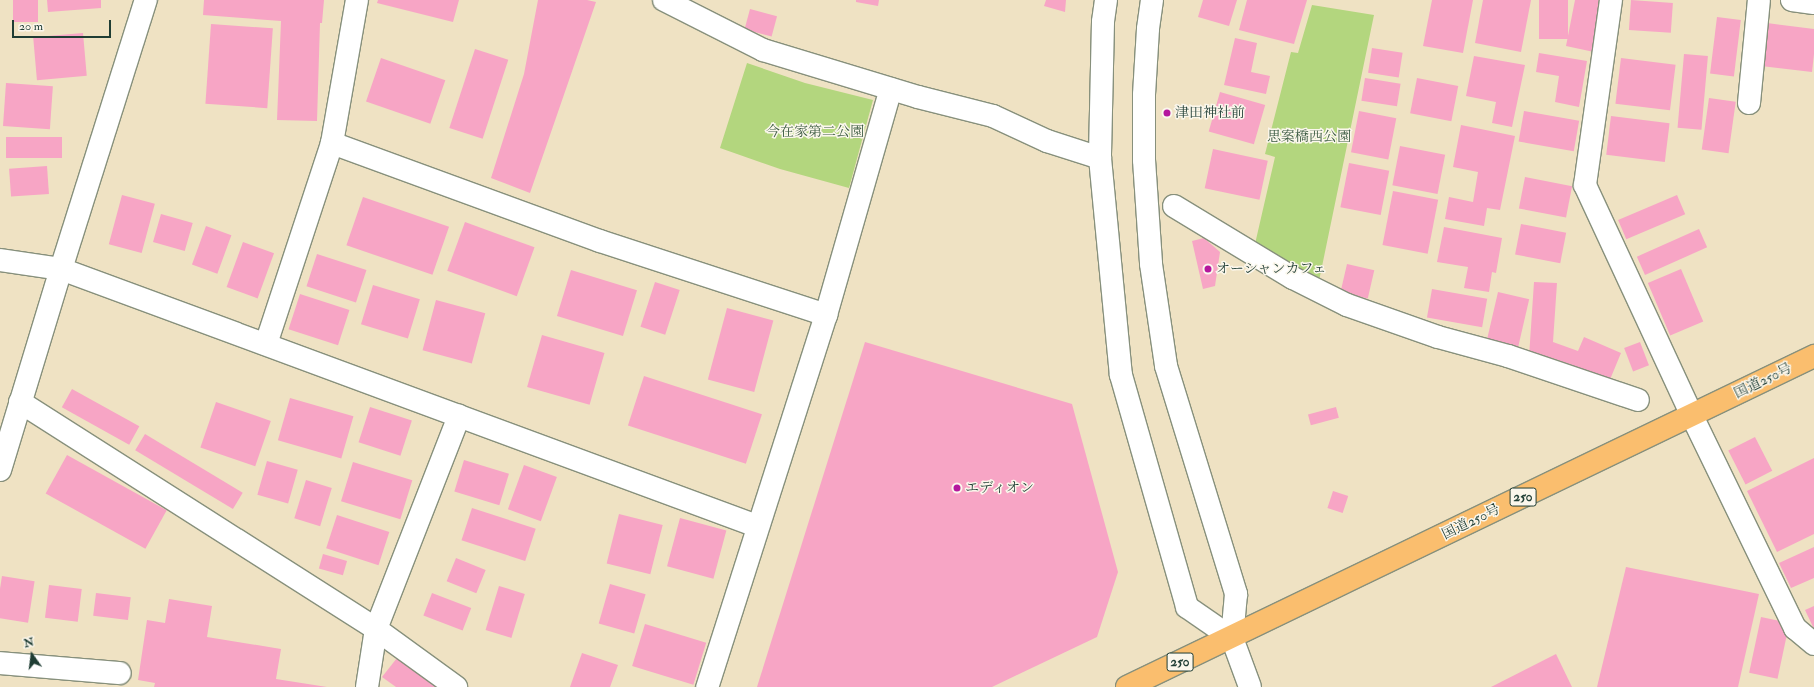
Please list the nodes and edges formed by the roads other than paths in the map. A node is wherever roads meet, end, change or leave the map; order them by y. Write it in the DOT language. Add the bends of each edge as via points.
graph roads {
  1 [pos="146,0"];
  2 [pos="357,0"];
  3 [pos="664,0"];
  4 [pos="1106,0"];
  5 [pos="1152,0"];
  6 [pos="1611,0"];
  7 [pos="1759,0"];
  8 [pos="1792,0"];
  9 [pos="1814,3"];
  10 [pos="891,89"];
  11 [pos="1749,103"];
  12 [pos="332,143"];
  13 [pos="1100,158"];
  14 [pos="1174,206"];
  15 [pos="0,260"];
  16 [pos="61,269"];
  17 [pos="826,315"];
  18 [pos="266,344"];
  19 [pos="1814,356"];
  20 [pos="1638,400"];
  21 [pos="20,402"];
  22 [pos="460,416"];
  23 [pos="1692,416"];
  24 [pos="0,470"];
  25 [pos="757,526"];
  26 [pos="376,629"];
  27 [pos="1232,638"];
  28 [pos="1814,644"];
  29 [pos="0,663"];
  30 [pos="120,673"];
  31 [pos="367,687"];
  32 [pos="456,687"];
  33 [pos="707,687"];
  34 [pos="1127,687"];
  35 [pos="1250,687"];
  1 -- 16 [label="street"];
  2 -- 12 [label="street"];
  3 -- 10 [label="street" via="763,50"];
  4 -- 13 [label="street" via="1103,22"];
  5 -- 27 [label="street" via="1144,95 1144,160 1151,264 1166,366 1236,594"];
  6 -- 23 [label="street" via="1585,185"];
  7 -- 11 [label="street"];
  8 -- 9 [label="street"];
  10 -- 13 [label="street" via="993,116 1047,141"];
  10 -- 17 [label="street"];
  12 -- 17 [label="street" via="600,241"];
  12 -- 18 [label="street"];
  13 -- 27 [label="street" via="1121,375 1187,607"];
  14 -- 20 [label="street" via="1293,278 1347,305 1438,337 1508,356"];
  15 -- 16 [label="street"];
  16 -- 18 [label="street"];
  16 -- 21 [label="street"];
  17 -- 25 [label="street"];
  18 -- 22 [label="street"];
  19 -- 23 [label="highway, 国道250号 / 250"];
  21 -- 24 [label="street"];
  21 -- 26 [label="street"];
  22 -- 25 [label="street"];
  22 -- 26 [label="street"];
  23 -- 27 [label="highway, 国道250号 / 250"];
  23 -- 28 [label="street" via="1795,628"];
  25 -- 33 [label="street"];
  26 -- 31 [label="street"];
  26 -- 32 [label="street"];
  27 -- 34 [label="highway, 国道250号 / 250"];
  27 -- 35 [label="street"];
  29 -- 30 [label="street"];
}
